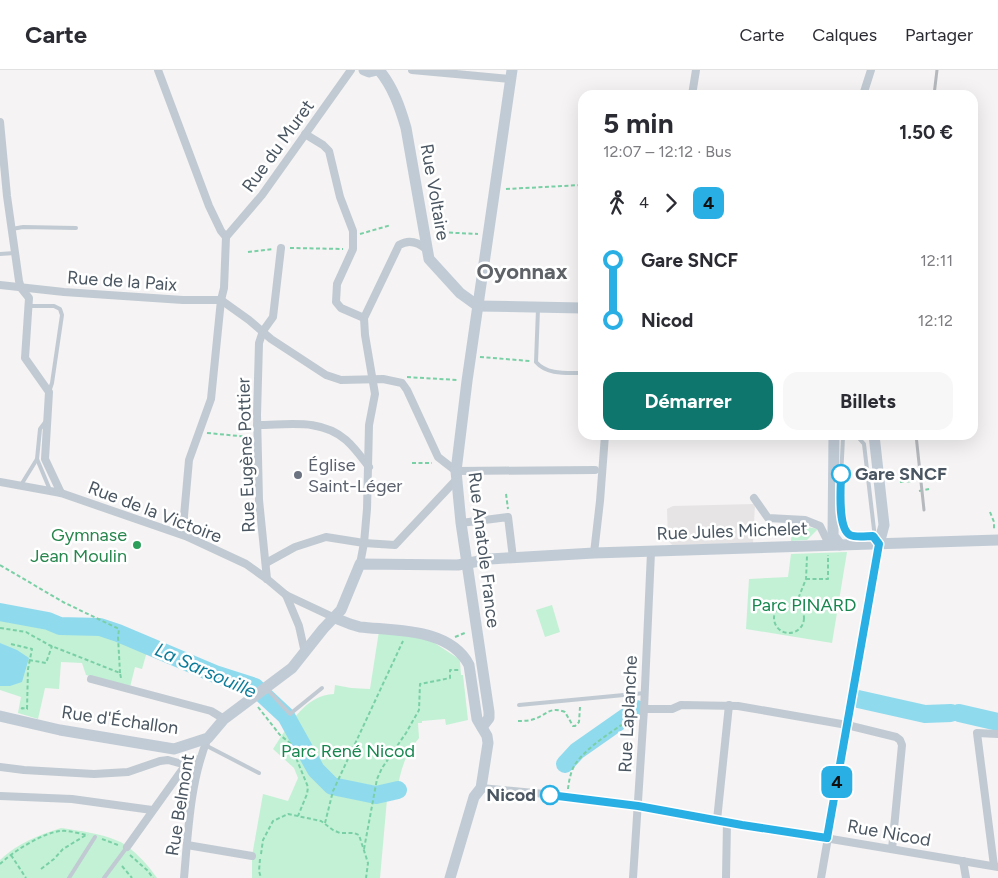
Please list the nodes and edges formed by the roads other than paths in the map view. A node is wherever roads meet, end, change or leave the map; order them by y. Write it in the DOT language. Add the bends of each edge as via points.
graph roads {
  1 [pos="158,70"];
  2 [pos="351,70"];
  3 [pos="364,70"];
  4 [pos="412,70"];
  5 [pos="696,70"];
  6 [pos="871,70"];
  7 [pos="383,72"];
  8 [pos="511,75"];
  9 [pos="693,90"];
  10 [pos="865,90"];
  11 [pos="0,122"];
  12 [pos="305,134"];
  13 [pos="2,144"];
  14 [pos="3,173"];
  15 [pos="76,228"];
  16 [pos="12,229"];
  17 [pos="226,237"];
  18 [pos="280,248"];
  19 [pos="426,249"];
  20 [pos="16,253"];
  21 [pos="0,254"];
  22 [pos="0,285"];
  23 [pos="22,288"];
  24 [pos="224,303"];
  25 [pos="29,306"];
  26 [pos="478,306"];
  27 [pos="538,307"];
  28 [pos="578,308"];
  29 [pos="364,318"];
  30 [pos="263,331"];
  31 [pos="578,373"];
  32 [pos="374,379"];
  33 [pos="49,392"];
  34 [pos="46,420"];
  35 [pos="257,425"];
  36 [pos="605,440"];
  37 [pos="842,440"];
  38 [pos="842,440"];
  39 [pos="860,440"];
  40 [pos="875,440"];
  41 [pos="37,459"];
  42 [pos="369,467"];
  43 [pos="595,470"];
  44 [pos="456,475"];
  45 [pos="0,482"];
  46 [pos="21,485"];
  47 [pos="50,490"];
  48 [pos="61,493"];
  49 [pos="754,498"];
  50 [pos="461,523"];
  51 [pos="188,537"];
  52 [pos="876,540"];
  53 [pos="996,540"];
  54 [pos="837,541"];
  55 [pos="364,543"];
  56 [pos="651,552"];
  57 [pos="594,553"];
  58 [pos="513,558"];
  59 [pos="266,563"];
  60 [pos="467,563"];
  61 [pos="360,564"];
  62 [pos="267,578"];
  63 [pos="286,595"];
  64 [pos="335,618"];
  65 [pos="305,653"];
  66 [pos="91,679"];
  67 [pos="322,688"];
  68 [pos="258,694"];
  69 [pos="645,694"];
  70 [pos="519,705"];
  71 [pos="729,706"];
  72 [pos="644,709"];
  73 [pos="0,716"];
  74 [pos="224,719"];
  75 [pos="847,724"];
  76 [pos="482,727"];
  77 [pos="998,734"];
  78 [pos="206,741"];
  79 [pos="200,759"];
  80 [pos="186,765"];
  81 [pos="0,767"];
  82 [pos="259,773"];
  83 [pos="482,788"];
  84 [pos="0,796"];
  85 [pos="638,806"];
  86 [pos="152,810"];
  87 [pos="717,820"];
  88 [pos="727,822"];
  89 [pos="95,837"];
  90 [pos="827,838"];
  91 [pos="187,845"];
  92 [pos="126,849"];
  93 [pos="892,849"];
  94 [pos="252,856"];
  95 [pos="963,861"];
  96 [pos="996,866"];
  97 [pos="69,878"];
  98 [pos="104,878"];
  99 [pos="184,878"];
  100 [pos="450,878"];
  101 [pos="633,878"];
  102 [pos="726,878"];
  103 [pos="821,878"];
  104 [pos="966,878"];
  1 -- 17 [label="street" via="209,206"];
  2 -- 12 [label="street, Rue du Muret"];
  3 -- 7 [label="main road"];
  4 -- 8 [label="street"];
  5 -- 9 [label="street"];
  6 -- 10 [label="street"];
  7 -- 19 [label="main road, Rue Voltaire" via="406,128"];
  8 -- 26 [label="main road, Rue Anatole France"];
  11 -- 13 [label="street"];
  12 -- 17 [label="street, Rue du Muret" via="262,195"];
  12 -- 29 [label="street" via="329,151 340,197 353,231 353,249 337,284 336,302 341,308"];
  13 -- 14 [label="street"];
  14 -- 16 [label="street"];
  15 -- 16 [label="lane"];
  16 -- 20 [label="street"];
  17 -- 24 [label="street"];
  18 -- 30 [label="street, Rue Eugène Pottier" via="273,317"];
  19 -- 26 [label="main road, Rue Voltaire" via="429,259 460,293"];
  19 -- 29 [label="street" via="415,242 399,245"];
  20 -- 21 [label="lane"];
  20 -- 23 [label="street"];
  22 -- 23 [label="street, Rue de la Paix"];
  23 -- 24 [label="street, Rue de la Paix"];
  23 -- 25 [label="street" via="29,298"];
  24 -- 30 [label="street"];
  24 -- 51 [label="street" via="211,399 189,460 184,516"];
  25 -- 33 [label="street" via="25,358"];
  25 -- 33 [label="lane" via="54,306 62,315"];
  26 -- 27 [label="main road"];
  26 -- 44 [label="main road, Rue Anatole France"];
  27 -- 28 [label="main road"];
  27 -- 31 [label="lane" via="536,362 547,370"];
  29 -- 32 [label="street"];
  30 -- 32 [label="street" via="326,375 341,380"];
  30 -- 35 [label="street, Rue Eugène Pottier" via="259,343"];
  32 -- 42 [label="street"];
  32 -- 44 [label="street" via="402,383 438,457"];
  33 -- 34 [label="street"];
  34 -- 41 [label="lane" via="40,429"];
  34 -- 48 [label="street" via="45,459"];
  35 -- 42 [label="street" via="304,424 332,430 346,440"];
  35 -- 59 [label="street, Rue Eugène Pottier" via="259,500"];
  36 -- 57 [label="street"];
  37 -- 52 [label="lane" via="842,523 851,536"];
  38 -- 54 [label="main road"];
  39 -- 52 [label="lane" via="864,444"];
  40 -- 52 [label="main road" via="884,525"];
  41 -- 46 [label="lane"];
  41 -- 47 [label="lane"];
  42 -- 55 [label="street"];
  43 -- 44 [label="street"];
  44 -- 50 [label="main road, Rue Anatole France"];
  44 -- 55 [label="street" via="395,545"];
  45 -- 46 [label="street, Rue de la Victoire"];
  46 -- 47 [label="street, Rue de la Victoire"];
  47 -- 48 [label="street, Rue de la Victoire"];
  48 -- 51 [label="street, Rue de la Victoire"];
  49 -- 54 [label="street" via="768,518 805,520 820,526 826,538"];
  50 -- 58 [label="street" via="508,517"];
  50 -- 60 [label="main road, Rue Anatole France"];
  51 -- 62 [label="street, Rue de la Victoire" via="246,564"];
  52 -- 53 [label="main road, Rue Jules Michelet"];
  52 -- 54 [label="main road, Rue Jules Michelet"];
  52 -- 75 [label="street"];
  54 -- 56 [label="main road, Rue Jules Michelet" via="789,547"];
  55 -- 59 [label="street" via="326,537"];
  55 -- 61 [label="street"];
  56 -- 57 [label="main road, Rue Jules Michelet"];
  56 -- 69 [label="street, Rue Laplanche"];
  57 -- 58 [label="main road, Rue Jules Michelet"];
  58 -- 60 [label="main road, Rue Jules Michelet"];
  59 -- 62 [label="street, Rue Eugène Pottier"];
  60 -- 61 [label="main road, Rue Jules Michelet"];
  60 -- 76 [label="main road, Rue Anatole France" via="489,712 489,718"];
  61 -- 64 [label="main road"];
  62 -- 63 [label="street, Rue de la Victoire"];
  63 -- 64 [label="street, Rue de la Victoire"];
  63 -- 65 [label="street, Rue de la Victoire" via="299,626"];
  64 -- 65 [label="main road"];
  64 -- 76 [label="main road" via="360,627 407,632 447,642 465,657 469,665 476,714"];
  65 -- 68 [label="main road" via="292,668"];
  66 -- 74 [label="street" via="211,711"];
  67 -- 68 [label="lane" via="290,714"];
  68 -- 74 [label="main road"];
  69 -- 70 [label="lane"];
  69 -- 72 [label="street, Rue Laplanche"];
  71 -- 72 [label="street" via="682,705 672,709"];
  71 -- 75 [label="street"];
  71 -- 87 [label="street"];
  72 -- 85 [label="street, Rue Laplanche"];
  73 -- 78 [label="main road, Rue d'Échallon" via="60,730 174,749"];
  74 -- 78 [label="main road"];
  75 -- 90 [label="street"];
  75 -- 93 [label="street" via="896,737 902,745"];
  76 -- 83 [label="main road, Rue Anatole France" via="488,746"];
  77 -- 96 [label="street" via="977,733"];
  78 -- 79 [label="street, Rue Belmont"];
  78 -- 82 [label="lane"];
  79 -- 80 [label="street"];
  79 -- 91 [label="street, Rue Belmont"];
  80 -- 81 [label="street" via="168,760 128,772 94,774"];
  80 -- 86 [label="street"];
  83 -- 85 [label="street, Rue Nicod"];
  83 -- 100 [label="main road, Rue Anatole France" via="474,797"];
  84 -- 86 [label="street" via="72,799"];
  85 -- 87 [label="street, Rue Nicod"];
  85 -- 101 [label="street, Rue Laplanche"];
  86 -- 92 [label="street"];
  87 -- 88 [label="street, Rue Nicod"];
  88 -- 90 [label="street, Rue Nicod"];
  88 -- 102 [label="street"];
  89 -- 97 [label="lane"];
  90 -- 93 [label="street, Rue Nicod"];
  90 -- 103 [label="street"];
  91 -- 94 [label="street"];
  91 -- 99 [label="street, Rue Belmont"];
  92 -- 98 [label="lane"];
  93 -- 95 [label="street, Rue Nicod"];
  95 -- 96 [label="street, Rue Nicod"];
  95 -- 104 [label="street"];
}
